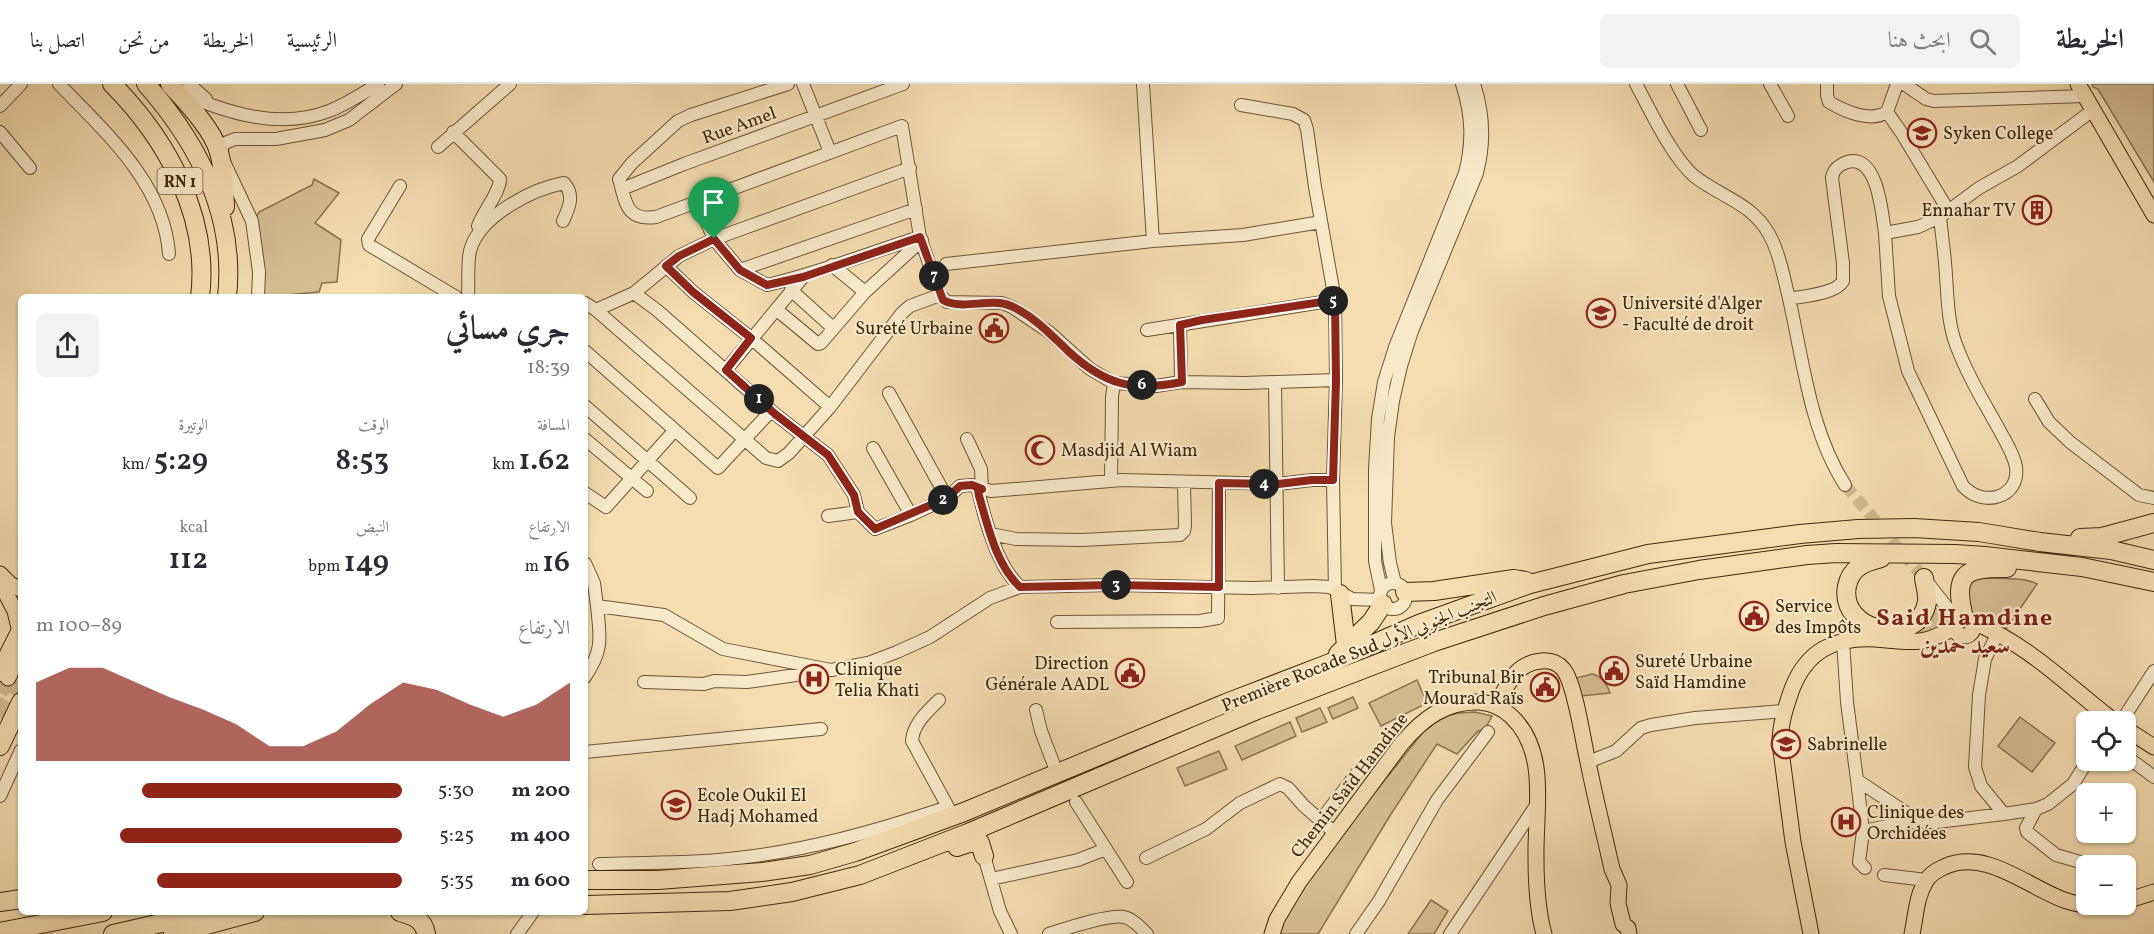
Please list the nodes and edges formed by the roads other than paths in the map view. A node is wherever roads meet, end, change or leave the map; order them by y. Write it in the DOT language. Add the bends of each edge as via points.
graph roads {
  1 [pos="21,84"];
  2 [pos="59,84"];
  3 [pos="112,84"];
  4 [pos="146,84"];
  5 [pos="378,84"];
  6 [pos="396,84"];
  7 [pos="510,84"];
  8 [pos="788,84"];
  9 [pos="803,84"];
  10 [pos="903,84"];
  11 [pos="1143,84"];
  12 [pos="1462,84"];
  13 [pos="1474,84"];
  14 [pos="1636,84"];
  15 [pos="1677,84"];
  16 [pos="1770,84"];
  17 [pos="1827,84"];
  18 [pos="1897,84"];
  19 [pos="1904,84"];
  20 [pos="179,86"];
  21 [pos="2082,90"];
  22 [pos="1241,105"];
  23 [pos="0,106"];
  24 [pos="2092,110"];
  25 [pos="1887,112"];
  26 [pos="816,115"];
  27 [pos="1788,116"];
  28 [pos="1701,130"];
  29 [pos="0,132"];
  30 [pos="453,132"];
  31 [pos="438,147"];
  32 [pos="219,152"];
  33 [pos="830,152"];
  34 [pos="30,168"];
  35 [pos="910,168"];
  36 [pos="400,186"];
  37 [pos="622,189"];
  38 [pos="698,203"];
  39 [pos="916,208"];
  40 [pos="1944,214"];
  41 [pos="2154,215"];
  42 [pos="563,221"];
  43 [pos="1321,222"];
  44 [pos="1885,233"];
  45 [pos="921,238"];
  46 [pos="714,239"];
  47 [pos="1153,242"];
  48 [pos="470,250"];
  49 [pos="169,254"];
  50 [pos="228,254"];
  51 [pos="946,264"];
  52 [pos="832,265"];
  53 [pos="666,266"];
  54 [pos="740,270"];
  55 [pos="803,277"];
  56 [pos="791,290"];
  57 [pos="865,292"];
  58 [pos="634,293"];
  59 [pos="200,294"];
  60 [pos="227,294"];
  61 [pos="258,294"];
  62 [pos="451,294"];
  63 [pos="468,294"];
  64 [pos="940,295"];
  65 [pos="1789,298"];
  66 [pos="1335,300"];
  67 [pos="588,305"];
  68 [pos="596,310"];
  69 [pos="777,310"];
  70 [pos="1180,325"];
  71 [pos="833,328"];
  72 [pos="1146,330"];
  73 [pos="751,338"];
  74 [pos="588,354"];
  75 [pos="726,370"];
  76 [pos="1336,381"];
  77 [pos="1182,382"];
  78 [pos="1275,382"];
  79 [pos="1114,383"];
  80 [pos="889,393"];
  81 [pos="2036,399"];
  82 [pos="830,406"];
  83 [pos="588,409"];
  84 [pos="771,411"];
  85 [pos="674,431"];
  86 [pos="804,436"];
  87 [pos="745,439"];
  88 [pos="967,439"];
  89 [pos="588,441"];
  90 [pos="873,448"];
  91 [pos="647,461"];
  92 [pos="633,478"];
  93 [pos="1333,480"];
  94 [pos="1111,481"];
  95 [pos="1184,482"];
  96 [pos="1219,483"];
  97 [pos="1278,484"];
  98 [pos="1845,485"];
  99 [pos="982,489"];
  100 [pos="647,491"];
  101 [pos="588,495"];
  102 [pos="690,498"];
  103 [pos="947,498"];
  104 [pos="2154,498"];
  105 [pos="858,512"];
  106 [pos="911,515"];
  107 [pos="828,516"];
  108 [pos="2154,523"];
  109 [pos="991,534"];
  110 [pos="2012,538"];
  111 [pos="1899,553"];
  112 [pos="2154,560"];
  113 [pos="2049,563"];
  114 [pos="588,570"];
  115 [pos="0,574"];
  116 [pos="1924,578"];
  117 [pos="0,582"];
  118 [pos="2154,582"];
  119 [pos="1530,584"];
  120 [pos="1020,587"];
  121 [pos="1219,587"];
  122 [pos="1400,587"];
  123 [pos="18,588"];
  124 [pos="1278,588"];
  125 [pos="1338,592"];
  126 [pos="1381,597"];
  127 [pos="597,606"];
  128 [pos="6,607"];
  129 [pos="1057,622"];
  130 [pos="18,626"];
  131 [pos="1963,626"];
  132 [pos="1997,635"];
  133 [pos="18,639"];
  134 [pos="1843,641"];
  135 [pos="1346,645"];
  136 [pos="18,656"];
  137 [pos="1330,663"];
  138 [pos="831,670"];
  139 [pos="2154,671"];
  140 [pos="588,672"];
  141 [pos="4,675"];
  142 [pos="644,682"];
  143 [pos="939,700"];
  144 [pos="1496,706"];
  145 [pos="1036,710"];
  146 [pos="1785,711"];
  147 [pos="2102,711"];
  148 [pos="2128,711"];
  149 [pos="12,716"];
  150 [pos="821,729"];
  151 [pos="1488,732"];
  152 [pos="2136,735"];
  153 [pos="0,746"];
  154 [pos="2154,747"];
  155 [pos="588,752"];
  156 [pos="18,757"];
  157 [pos="1588,762"];
  158 [pos="2136,764"];
  159 [pos="2081,771"];
  160 [pos="1357,773"];
  161 [pos="1054,774"];
  162 [pos="2154,777"];
  163 [pos="1857,780"];
  164 [pos="0,796"];
  165 [pos="1074,796"];
  166 [pos="1537,804"];
  167 [pos="948,807"];
  168 [pos="2036,809"];
  169 [pos="2004,814"];
  170 [pos="1321,820"];
  171 [pos="1920,822"];
  172 [pos="1863,831"];
  173 [pos="1335,833"];
  174 [pos="1106,849"];
  175 [pos="984,856"];
  176 [pos="1146,858"];
  177 [pos="726,860"];
  178 [pos="2076,861"];
  179 [pos="599,864"];
  180 [pos="881,867"];
  181 [pos="1865,868"];
  182 [pos="1884,875"];
  183 [pos="717,876"];
  184 [pos="991,879"];
  185 [pos="588,880"];
  186 [pos="1926,880"];
  187 [pos="1127,882"];
  188 [pos="2154,892"];
  189 [pos="2136,898"];
  190 [pos="18,899"];
  191 [pos="0,902"];
  192 [pos="2076,903"];
  193 [pos="588,906"];
  194 [pos="87,915"];
  195 [pos="197,915"];
  196 [pos="244,915"];
  197 [pos="407,915"];
  198 [pos="531,915"];
  199 [pos="0,933"];
  200 [pos="113,934"];
  201 [pos="173,934"];
  202 [pos="426,934"];
  203 [pos="518,934"];
  204 [pos="1011,934"];
  205 [pos="1048,934"];
  206 [pos="1147,934"];
  207 [pos="1272,934"];
  208 [pos="1356,934"];
  209 [pos="1450,934"];
  210 [pos="1544,934"];
  211 [pos="1629,934"];
  212 [pos="1811,934"];
  213 [pos="1912,934"];
  1 -- 23 [label="street"];
  2 -- 49 [label="street" via="122,150 145,183 168,238"];
  3 -- 59 [label="highway, RN 1" via="146,121 183,187 202,264"];
  4 -- 50 [label="highway, RN 1" via="202,164 217,201"];
  5 -- 20 [label="street" via="327,112 271,119 213,106"];
  6 -- 32 [label="street" via="349,120 325,130 276,139 235,139 225,143"];
  7 -- 30 [label="street"];
  8 -- 37 [label="street" via="678,122 625,171 619,179"];
  9 -- 26 [label="street"];
  10 -- 26 [label="street, Rue Amel"];
  11 -- 47 [label="street"];
  12 -- 126 [label="street" via="1472,127 1469,158 1395,347 1380,401 1375,561"];
  13 -- 122 [label="street" via="1483,124 1481,157 1406,348 1391,410 1385,523 1390,562"];
  14 -- 65 [label="street" via="1684,165 1751,212 1765,228"];
  15 -- 28 [label="street"];
  16 -- 27 [label="street"];
  17 -- 25 [label="street" via="1828,100 1840,108 1873,117"];
  18 -- 25 [label="street"];
  19 -- 21 [label="street" via="1934,101"];
  20 -- 32 [label="highway"];
  21 -- 24 [label="main road"];
  22 -- 43 [label="street" via="1293,114 1304,120"];
  24 -- 40 [label="street" via="2018,166"];
  24 -- 41 [label="main road"];
  25 -- 40 [label="street"];
  26 -- 33 [label="street"];
  26 -- 37 [label="street, Rue Amel"];
  29 -- 34 [label="street"];
  30 -- 31 [label="street"];
  30 -- 48 [label="street" via="501,183 482,216"];
  32 -- 50 [label="highway"];
  32 -- 61 [label="street" via="252,220"];
  33 -- 35 [label="street" via="902,126"];
  33 -- 38 [label="street"];
  35 -- 39 [label="street"];
  35 -- 46 [label="street"];
  36 -- 62 [label="street" via="368,239 369,245"];
  37 -- 38 [label="street" via="632,212 641,218"];
  38 -- 46 [label="street"];
  39 -- 45 [label="street"];
  39 -- 54 [label="street"];
  40 -- 44 [label="street" via="1918,227"];
  40 -- 44 [label="street" via="1948,313 1953,334 1959,354 2016,467 2011,486 1995,498 1975,496 1963,486 1908,371 1889,297"];
  42 -- 48 [label="street" via="571,197 564,183 515,202 488,220"];
  43 -- 47 [label="street" via="1243,236"];
  43 -- 66 [label="street"];
  44 -- 65 [label="street" via="1870,171 1856,161 1835,169 1832,178 1843,281 1829,291"];
  45 -- 52 [label="street"];
  45 -- 57 [label="street"];
  45 -- 64 [label="street"];
  46 -- 53 [label="street"];
  46 -- 54 [label="street"];
  47 -- 51 [label="street"];
  48 -- 63 [label="street"];
  50 -- 60 [label="highway, RN 1"];
  52 -- 55 [label="street"];
  52 -- 57 [label="street"];
  53 -- 58 [label="street"];
  53 -- 73 [label="street"];
  54 -- 55 [label="street" via="767,285"];
  55 -- 56 [label="street"];
  56 -- 69 [label="street"];
  56 -- 71 [label="street"];
  57 -- 71 [label="street"];
  58 -- 68 [label="street"];
  58 -- 75 [label="street"];
  64 -- 79 [label="street" via="953,303 1002,303 1012,307 1049,332 1090,369"];
  64 -- 82 [label="street" via="902,313"];
  65 -- 98 [label="street" via="1817,421"];
  66 -- 70 [label="street"];
  66 -- 76 [label="street"];
  67 -- 68 [label="street"];
  68 -- 87 [label="street"];
  69 -- 71 [label="street" via="818,344"];
  69 -- 73 [label="street"];
  70 -- 72 [label="street"];
  70 -- 77 [label="street"];
  73 -- 75 [label="street"];
  73 -- 82 [label="street"];
  74 -- 85 [label="street"];
  75 -- 84 [label="street"];
  76 -- 78 [label="street"];
  76 -- 93 [label="street"];
  77 -- 78 [label="street"];
  77 -- 79 [label="street" via="1156,386"];
  78 -- 97 [label="street"];
  79 -- 94 [label="street"];
  80 -- 103 [label="street"];
  81 -- 104 [label="street" via="2049,422 2070,442 2139,495"];
  82 -- 86 [label="street"];
  83 -- 91 [label="street"];
  84 -- 86 [label="street"];
  84 -- 87 [label="street"];
  85 -- 87 [label="street" via="718,468"];
  85 -- 91 [label="street"];
  86 -- 87 [label="street" via="778,461 766,458"];
  86 -- 105 [label="street" via="828,455 854,495"];
  88 -- 99 [label="street" via="981,469"];
  89 -- 92 [label="street"];
  90 -- 106 [label="street"];
  91 -- 92 [label="street"];
  91 -- 102 [label="street"];
  92 -- 100 [label="street"];
  92 -- 101 [label="street" via="606,507"];
  93 -- 97 [label="street"];
  93 -- 125 [label="street"];
  94 -- 95 [label="street"];
  94 -- 99 [label="street"];
  95 -- 96 [label="street"];
  95 -- 109 [label="street" via="1185,526 1180,535 1082,540 1016,539"];
  96 -- 97 [label="street"];
  96 -- 121 [label="street"];
  97 -- 124 [label="street"];
  99 -- 103 [label="street" via="960,486"];
  99 -- 109 [label="street" via="978,490 979,496"];
  103 -- 106 [label="street"];
  105 -- 106 [label="street" via="875,529"];
  105 -- 107 [label="street"];
  108 -- 110 [label="highway" via="2089,538 2034,534"];
  109 -- 120 [label="street" via="1005,569"];
  110 -- 112 [label="highway, Première Rocade Sud التجنب الجنوبي الأول" via="2111,550"];
  110 -- 119 [label="highway, Première Rocade Sud التجنب الجنوبي الأول" via="1914,528 1800,534 1648,554"];
  111 -- 113 [label="highway, Première Rocade Sud التجنب الجنوبي الأول"];
  111 -- 116 [label="highway" via="1867,562 1854,571 1847,598 1855,616 1880,630 1906,628 1917,620 1928,600"];
  111 -- 165 [label="highway, Première Rocade Sud التجنب الجنوبي الأول" via="1807,555 1699,570 1624,584 1544,606 1434,642 1257,710"];
  113 -- 118 [label="highway, Première Rocade Sud التجنب الجنوبي الأول"];
  113 -- 131 [label="highway" via="1981,568 1968,573 1959,595"];
  114 -- 127 [label="street"];
  115 -- 123 [label="main road"];
  116 -- 131 [label="street"];
  117 -- 128 [label="main road"];
  119 -- 122 [label="highway" via="1514,579 1434,591"];
  119 -- 137 [label="highway, Première Rocade Sud التجنب الجنوبي الأول" via="1419,624"];
  120 -- 121 [label="street"];
  120 -- 138 [label="street" via="990,598 930,637 897,652"];
  121 -- 124 [label="street"];
  121 -- 129 [label="street" via="1219,617 1208,621"];
  122 -- 126 [label="street" via="1387,584"];
  122 -- 126 [label="street" via="1405,600 1399,607 1390,609"];
  124 -- 125 [label="street" via="1330,587"];
  125 -- 126 [label="street" via="1352,599"];
  125 -- 135 [label="highway"];
  126 -- 135 [label="highway" via="1371,622"];
  127 -- 138 [label="street" via="664,615 723,649"];
  127 -- 140 [label="street" via="601,645"];
  128 -- 130 [label="main road"];
  131 -- 132 [label="main road"];
  131 -- 134 [label="main road" via="1922,641"];
  132 -- 147 [label="main road" via="2033,654"];
  132 -- 169 [label="street" via="1985,659 1978,694 1975,767 1981,786"];
  133 -- 141 [label="highway"];
  134 -- 146 [label="main road" via="1826,647 1804,664"];
  134 -- 163 [label="street"];
  135 -- 137 [label="highway"];
  136 -- 141 [label="main road"];
  137 -- 161 [label="highway, Première Rocade Sud التجنب الجنوبي الأول"];
  138 -- 142 [label="street" via="747,682"];
  139 -- 148 [label="street"];
  143 -- 167 [label="street" via="917,724 912,741"];
  144 -- 157 [label="main road" via="1514,676 1526,665 1545,661 1562,668 1569,680"];
  144 -- 166 [label="main road" via="1517,722 1531,744"];
  144 -- 173 [label="main road, Chemin Saïd Hamdine" via="1481,702 1458,704 1426,718 1402,743"];
  145 -- 161 [label="street"];
  146 -- 157 [label="street" via="1651,724 1616,751"];
  146 -- 212 [label="main road" via="1780,733 1788,815"];
  149 -- 153 [label="highway"];
  150 -- 155 [label="street"];
  151 -- 208 [label="street" via="1437,800"];
  152 -- 154 [label="main road"];
  156 -- 164 [label="street"];
  157 -- 211 [label="main road" via="1619,885 1623,924"];
  158 -- 162 [label="street"];
  159 -- 168 [label="street" via="2059,797"];
  160 -- 170 [label="street"];
  161 -- 167 [label="highway"];
  161 -- 183 [label="highway, Première Rocade Sud التجنب الجنوبي الأول" via="855,852 810,865"];
  163 -- 171 [label="street"];
  163 -- 172 [label="street"];
  165 -- 174 [label="street"];
  165 -- 180 [label="highway, Première Rocade Sud التجنب الجنوبي الأول"];
  166 -- 209 [label="street"];
  166 -- 210 [label="main road" via="1538,904"];
  167 -- 177 [label="street" via="833,841"];
  168 -- 169 [label="street"];
  168 -- 178 [label="street" via="2027,832 2056,855"];
  169 -- 171 [label="street"];
  170 -- 173 [label="street"];
  170 -- 176 [label="street" via="1282,784 1276,785 1240,803 1206,829"];
  171 -- 172 [label="street"];
  172 -- 181 [label="street" via="1859,862"];
  173 -- 207 [label="main road, Chemin Saïd Hamdine" via="1285,904"];
  174 -- 184 [label="street" via="1078,860"];
  174 -- 187 [label="street"];
  175 -- 180 [label="highway" via="976,842 910,865"];
  175 -- 184 [label="street"];
  177 -- 179 [label="street"];
  177 -- 183 [label="highway"];
  180 -- 193 [label="highway, Première Rocade Sud التجنب الجنوبي الأول" via="792,892 730,902"];
  182 -- 186 [label="street"];
  183 -- 185 [label="highway, Première Rocade Sud التجنب الجنوبي الأول"];
  184 -- 204 [label="street"];
  186 -- 192 [label="main road" via="1946,865 1976,862"];
  186 -- 213 [label="main road"];
  188 -- 189 [label="main road"];
  190 -- 191 [label="highway"];
  194 -- 199 [label="highway"];
  195 -- 200 [label="highway"];
  196 -- 201 [label="highway"];
  197 -- 202 [label="highway" via="421,921"];
  198 -- 203 [label="street"];
  205 -- 206 [label="street" via="1124,917"];
}
